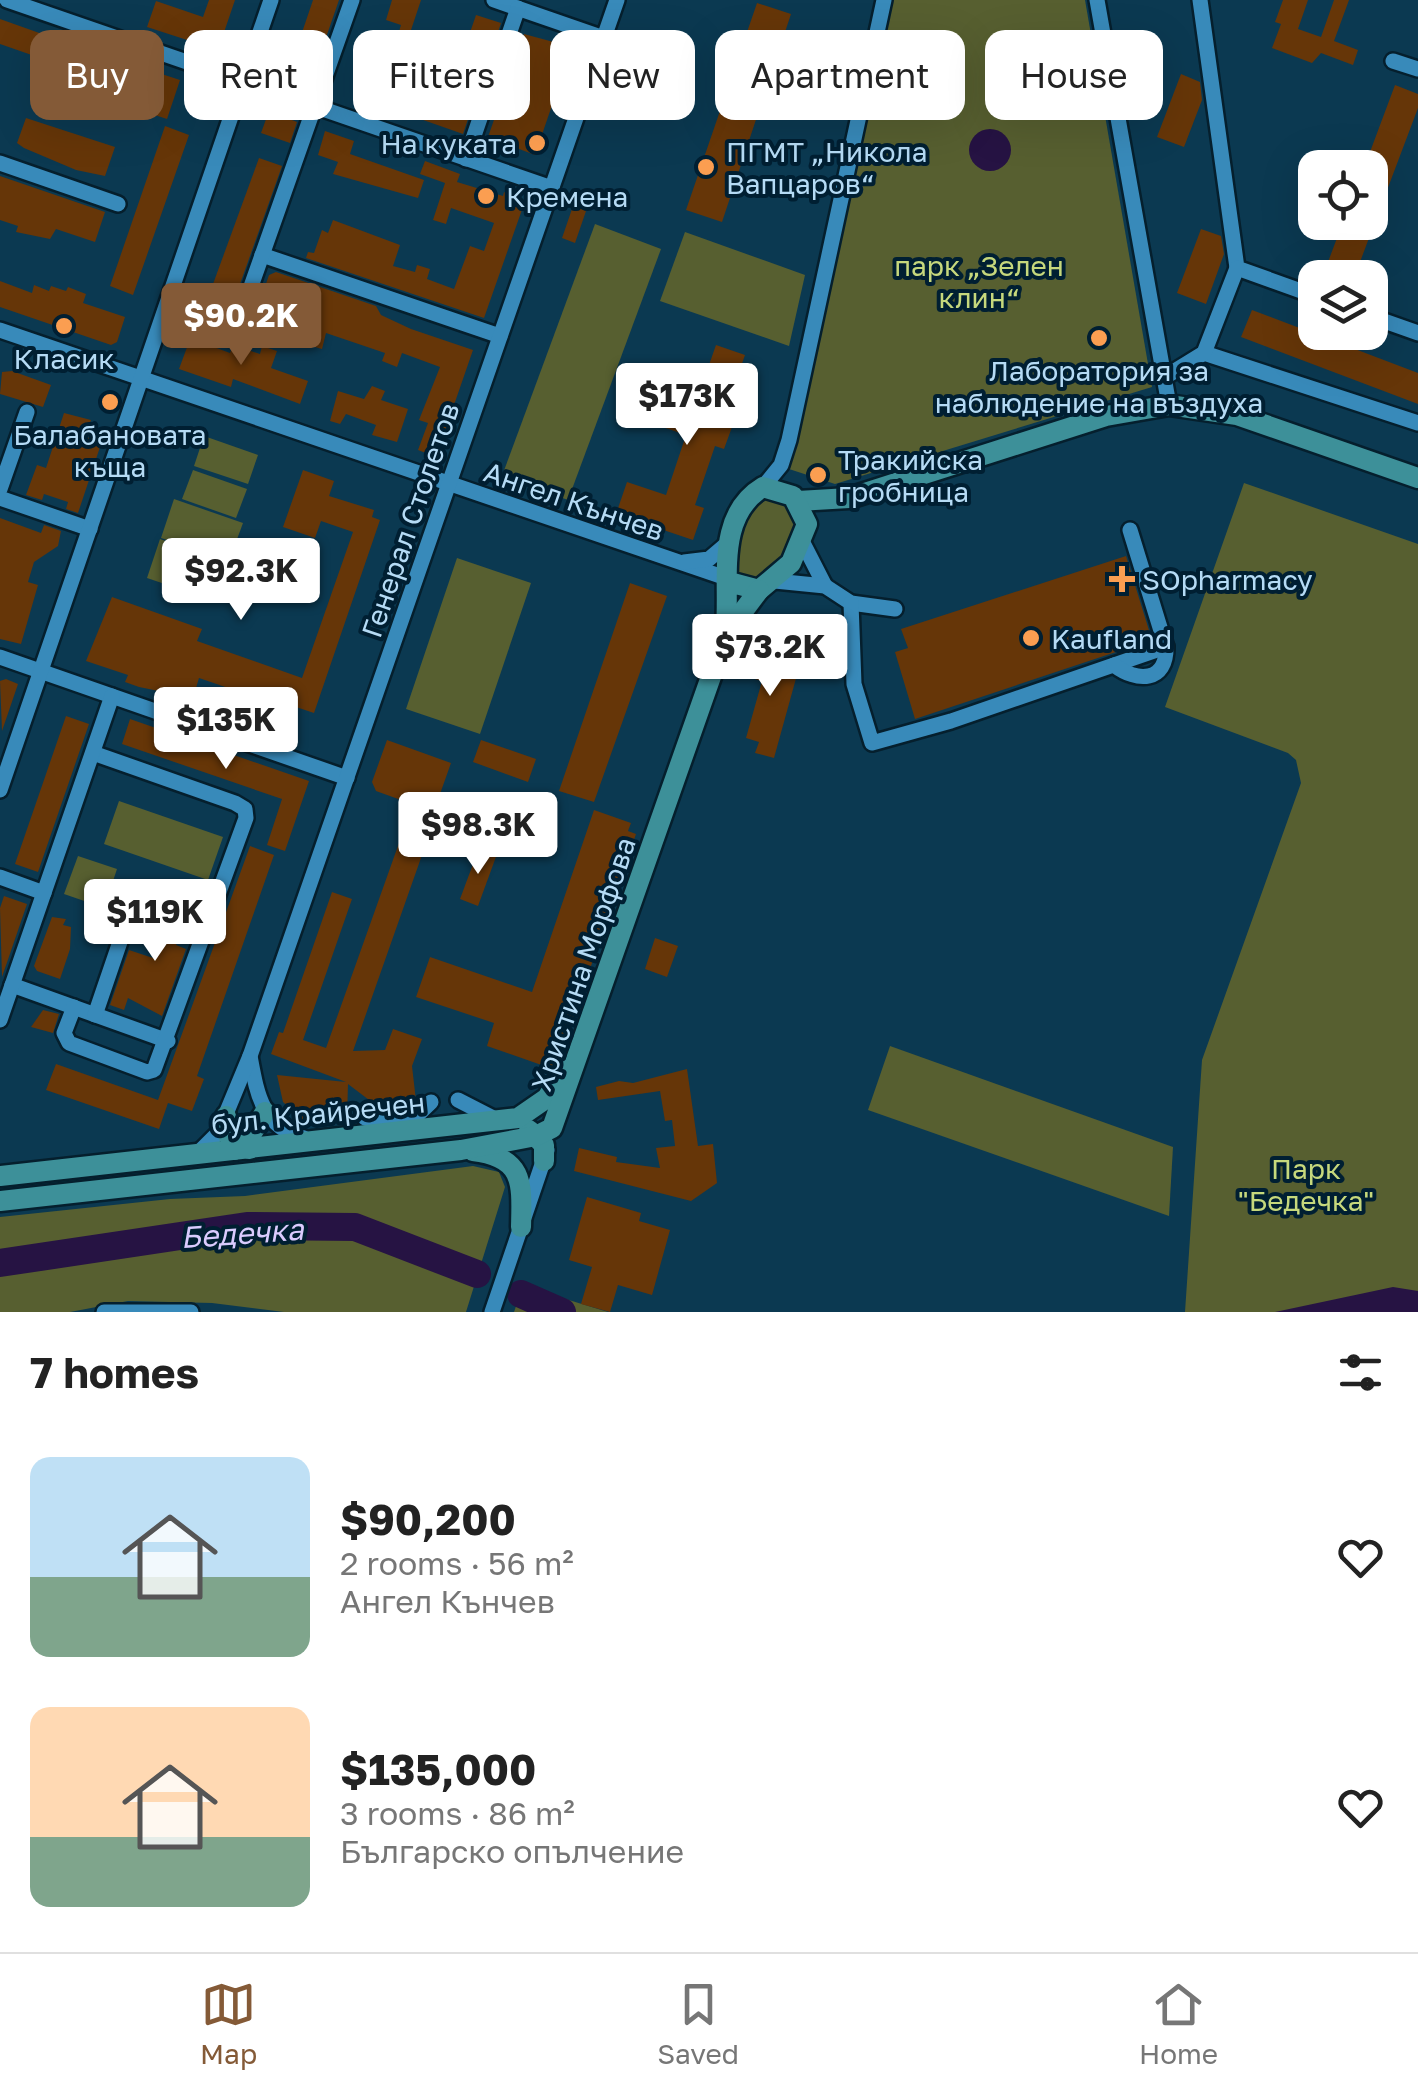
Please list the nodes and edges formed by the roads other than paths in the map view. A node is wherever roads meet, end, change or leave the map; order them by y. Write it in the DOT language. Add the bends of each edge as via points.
graph roads {
  1 [pos="7,0"];
  2 [pos="272,0"];
  3 [pos="352,0"];
  4 [pos="494,0"];
  5 [pos="617,0"];
  6 [pos="1097,0"];
  7 [pos="1200,0"];
  8 [pos="878,2"];
  9 [pos="518,8"];
  10 [pos="262,30"];
  11 [pos="581,30"];
  12 [pos="607,30"];
  13 [pos="333,56"];
  14 [pos="184,61"];
  15 [pos="1393,61"];
  16 [pos="1418,70"];
  17 [pos="333,112"];
  18 [pos="231,120"];
  19 [pos="311,120"];
  20 [pos="576,120"];
  21 [pos="466,159"];
  22 [pos="0,163"];
  23 [pos="552,188"];
  24 [pos="118,204"];
  25 [pos="262,254"];
  26 [pos="1237,268"];
  27 [pos="1298,290"];
  28 [pos="204,318"];
  29 [pos="1388,323"];
  30 [pos="0,330"];
  31 [pos="1418,334"];
  32 [pos="500,336"];
  33 [pos="1204,353"];
  34 [pos="1164,377"];
  35 [pos="141,378"];
  36 [pos="1169,404"];
  37 [pos="28,412"];
  38 [pos="1418,424"];
  39 [pos="788,440"];
  40 [pos="1418,478"];
  41 [pos="449,484"];
  42 [pos="763,487"];
  43 [pos="0,489"];
  44 [pos="0,498"];
  45 [pos="795,498"];
  46 [pos="849,498"];
  47 [pos="90,529"];
  48 [pos="1130,530"];
  49 [pos="804,539"];
  50 [pos="729,542"];
  51 [pos="678,563"];
  52 [pos="728,580"];
  53 [pos="767,585"];
  54 [pos="825,586"];
  55 [pos="851,603"];
  56 [pos="895,609"];
  57 [pos="726,634"];
  58 [pos="0,657"];
  59 [pos="41,671"];
  60 [pos="112,696"];
  61 [pos="93,752"];
  62 [pos="347,778"];
  63 [pos="0,790"];
  64 [pos="0,877"];
  65 [pos="44,892"];
  66 [pos="138,892"];
  67 [pos="12,985"];
  68 [pos="74,1007"];
  69 [pos="95,1014"];
  70 [pos="0,1020"];
  71 [pos="592,1020"];
  72 [pos="168,1040"];
  73 [pos="250,1056"];
  74 [pos="458,1100"];
  75 [pos="430,1102"];
  76 [pos="265,1112"];
  77 [pos="226,1116"];
  78 [pos="365,1118"];
  79 [pos="504,1120"];
  80 [pos="556,1124"];
  81 [pos="412,1127"];
  82 [pos="536,1136"];
  83 [pos="313,1141"];
  84 [pos="240,1148"];
  85 [pos="461,1150"];
  86 [pos="197,1154"];
  87 [pos="544,1160"];
  88 [pos="314,1166"];
  89 [pos="0,1176"];
  90 [pos="191,1179"];
  91 [pos="0,1201"];
  92 [pos="520,1227"];
  93 [pos="104,1312"];
  94 [pos="192,1312"];
  95 [pos="492,1312"];
  1 -- 14 [label="street"];
  2 -- 10 [label="street"];
  3 -- 13 [label="street"];
  4 -- 9 [label="street"];
  5 -- 12 [label="street, Генерал Столетов"];
  6 -- 34 [label="street"];
  7 -- 26 [label="street"];
  8 -- 39 [label="street"];
  9 -- 11 [label="street"];
  9 -- 21 [label="street"];
  15 -- 16 [label="street"];
  17 -- 21 [label="street"];
  18 -- 35 [label="street"];
  19 -- 25 [label="street"];
  20 -- 23 [label="street, Генерал Столетов"];
  21 -- 23 [label="street"];
  22 -- 24 [label="street"];
  23 -- 32 [label="street, Генерал Столетов"];
  25 -- 28 [label="street" via="236,329"];
  25 -- 32 [label="street"];
  26 -- 27 [label="street"];
  26 -- 33 [label="street"];
  29 -- 31 [label="street"];
  30 -- 35 [label="street, Ангел Кънчев"];
  32 -- 41 [label="street, Генерал Столетов"];
  33 -- 34 [label="street"];
  33 -- 38 [label="street"];
  34 -- 36 [label="street"];
  35 -- 41 [label="street, Ангел Кънчев"];
  35 -- 47 [label="street"];
  36 -- 40 [label="main road" via="1237,415"];
  36 -- 46 [label="main road" via="1106,416"];
  37 -- 43 [label="street"];
  39 -- 42 [label="street" via="781,466"];
  39 -- 45 [label="street"];
  41 -- 51 [label="street, Ангел Кънчев"];
  41 -- 62 [label="street, Генерал Столетов"];
  42 -- 45 [label="main road"];
  42 -- 50 [label="main road" via="740,508"];
  44 -- 47 [label="street"];
  45 -- 46 [label="main road"];
  45 -- 49 [label="main road" via="804,512"];
  46 -- 49 [label="main road"];
  47 -- 59 [label="street"];
  48 -- 55 [label="street" via="1166,648 1160,672 1144,678 1114,665 872,743 854,684"];
  49 -- 53 [label="main road"];
  49 -- 54 [label="street"];
  50 -- 51 [label="street, Ангел Кънчев" via="708,558"];
  50 -- 52 [label="main road"];
  51 -- 52 [label="street, Ангел Кънчев"];
  52 -- 53 [label="main road"];
  52 -- 57 [label="main road, Христина Морфова"];
  53 -- 54 [label="street"];
  53 -- 57 [label="main road, Христина Морфова"];
  54 -- 55 [label="street"];
  55 -- 56 [label="street"];
  57 -- 71 [label="main road, Христина Морфова"];
  58 -- 59 [label="street"];
  59 -- 60 [label="street"];
  59 -- 63 [label="street"];
  60 -- 61 [label="street"];
  60 -- 62 [label="street"];
  61 -- 65 [label="street"];
  61 -- 72 [label="street" via="245,809"];
  62 -- 73 [label="street, Генерал Столетов"];
  64 -- 65 [label="street"];
  65 -- 67 [label="street"];
  66 -- 69 [label="street"];
  67 -- 68 [label="street"];
  67 -- 70 [label="street"];
  68 -- 69 [label="street"];
  68 -- 72 [label="street" via="64,1033 72,1046 150,1072"];
  69 -- 72 [label="street"];
  71 -- 79 [label="main road, бул. Крайречен" via="553,1091 531,1112"];
  71 -- 80 [label="main road, Христина Морфова"];
  73 -- 76 [label="street"];
  73 -- 77 [label="street, Генерал Столетов"];
  74 -- 79 [label="street"];
  75 -- 81 [label="street"];
  76 -- 83 [label="street" via="288,1133"];
  76 -- 84 [label="main road"];
  77 -- 84 [label="main road" via="228,1135"];
  77 -- 86 [label="street, Генерал Столетов"];
  78 -- 81 [label="street" via="404,1116"];
  79 -- 81 [label="main road, бул. Крайречен"];
  79 -- 82 [label="main road"];
  80 -- 82 [label="main road, бул. Крайречен"];
  80 -- 87 [label="street, Христина Морфова"];
  81 -- 83 [label="main road, бул. Крайречен"];
  82 -- 85 [label="main road, бул. Крайречен"];
  82 -- 87 [label="main road"];
  83 -- 84 [label="main road, бул. Крайречен"];
  84 -- 86 [label="main road, бул. Крайречен"];
  84 -- 88 [label="main road"];
  84 -- 90 [label="main road"];
  85 -- 88 [label="main road, бул. Крайречен"];
  85 -- 92 [label="main road" via="497,1156 515,1171 522,1192"];
  86 -- 89 [label="main road, бул. Крайречен"];
  87 -- 92 [label="street, Христина Морфова"];
  88 -- 90 [label="main road, бул. Крайречен"];
  90 -- 91 [label="main road, бул. Крайречен"];
  92 -- 95 [label="street, Христина Морфова"];
  93 -- 94 [label="street"];
}
